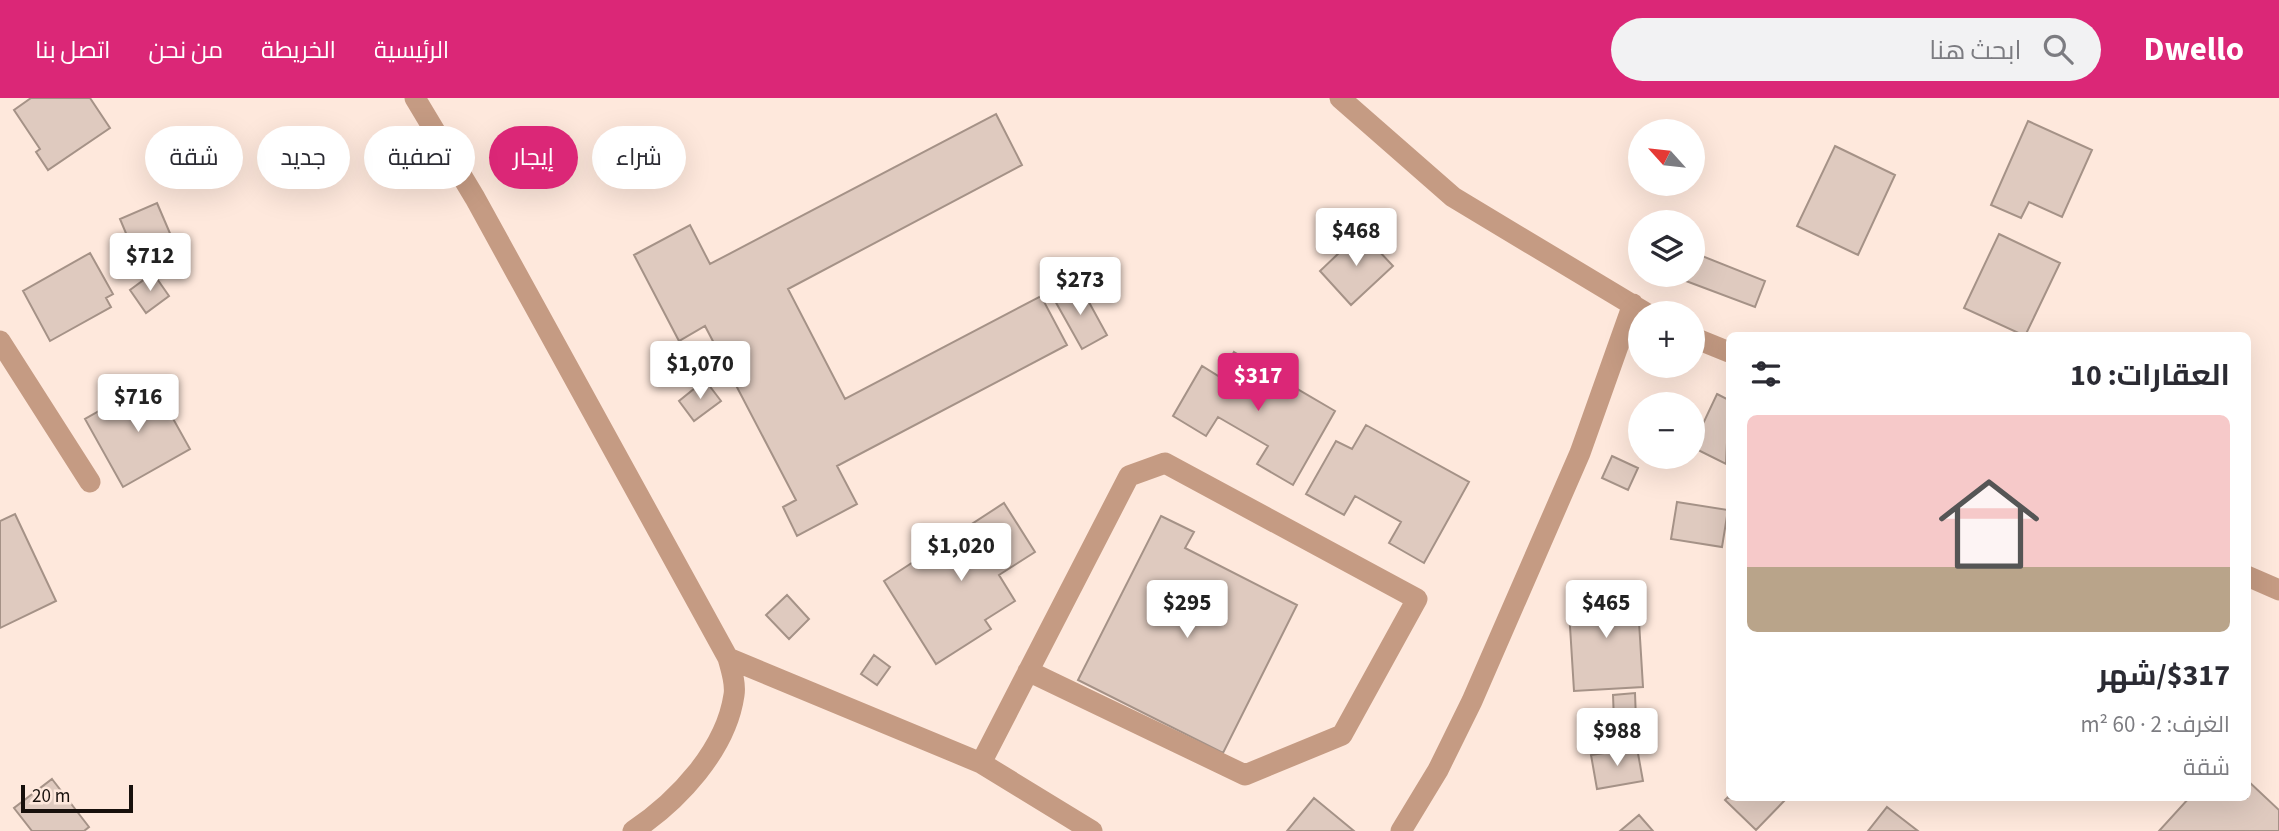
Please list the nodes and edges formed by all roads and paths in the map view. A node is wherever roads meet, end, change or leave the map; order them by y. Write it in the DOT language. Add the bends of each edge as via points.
graph roads {
  1 [pos="415,98"];
  2 [pos="1340,98"];
  3 [pos="1628,302"];
  4 [pos="1628,338"];
  5 [pos="0,341"];
  6 [pos="1705,342"];
  7 [pos="1726,351"];
  8 [pos="90,482"];
  9 [pos="2251,578"];
  10 [pos="2279,590"];
  11 [pos="728,658"];
  12 [pos="1028,671"];
  13 [pos="981,763"];
  14 [pos="633,831"];
  15 [pos="1092,831"];
  16 [pos="1401,831"];
  1 -- 11 [label="street" via="475,198"];
  2 -- 3 [label="street" via="1453,197"];
  4 -- 16 [label="street" via="1477,690 1438,770"];
  5 -- 8 [label="street"];
  6 -- 7 [label="street"];
  9 -- 10 [label="street"];
  11 -- 13 [label="street"];
  11 -- 14 [label="street" via="734,694 724,729 694,776 668,805"];
  12 -- 12 [label="street" via="1129,476 1165,463 1417,599 1342,736 1245,775"];
  12 -- 13 [label="street"];
  13 -- 15 [label="street"];
}
